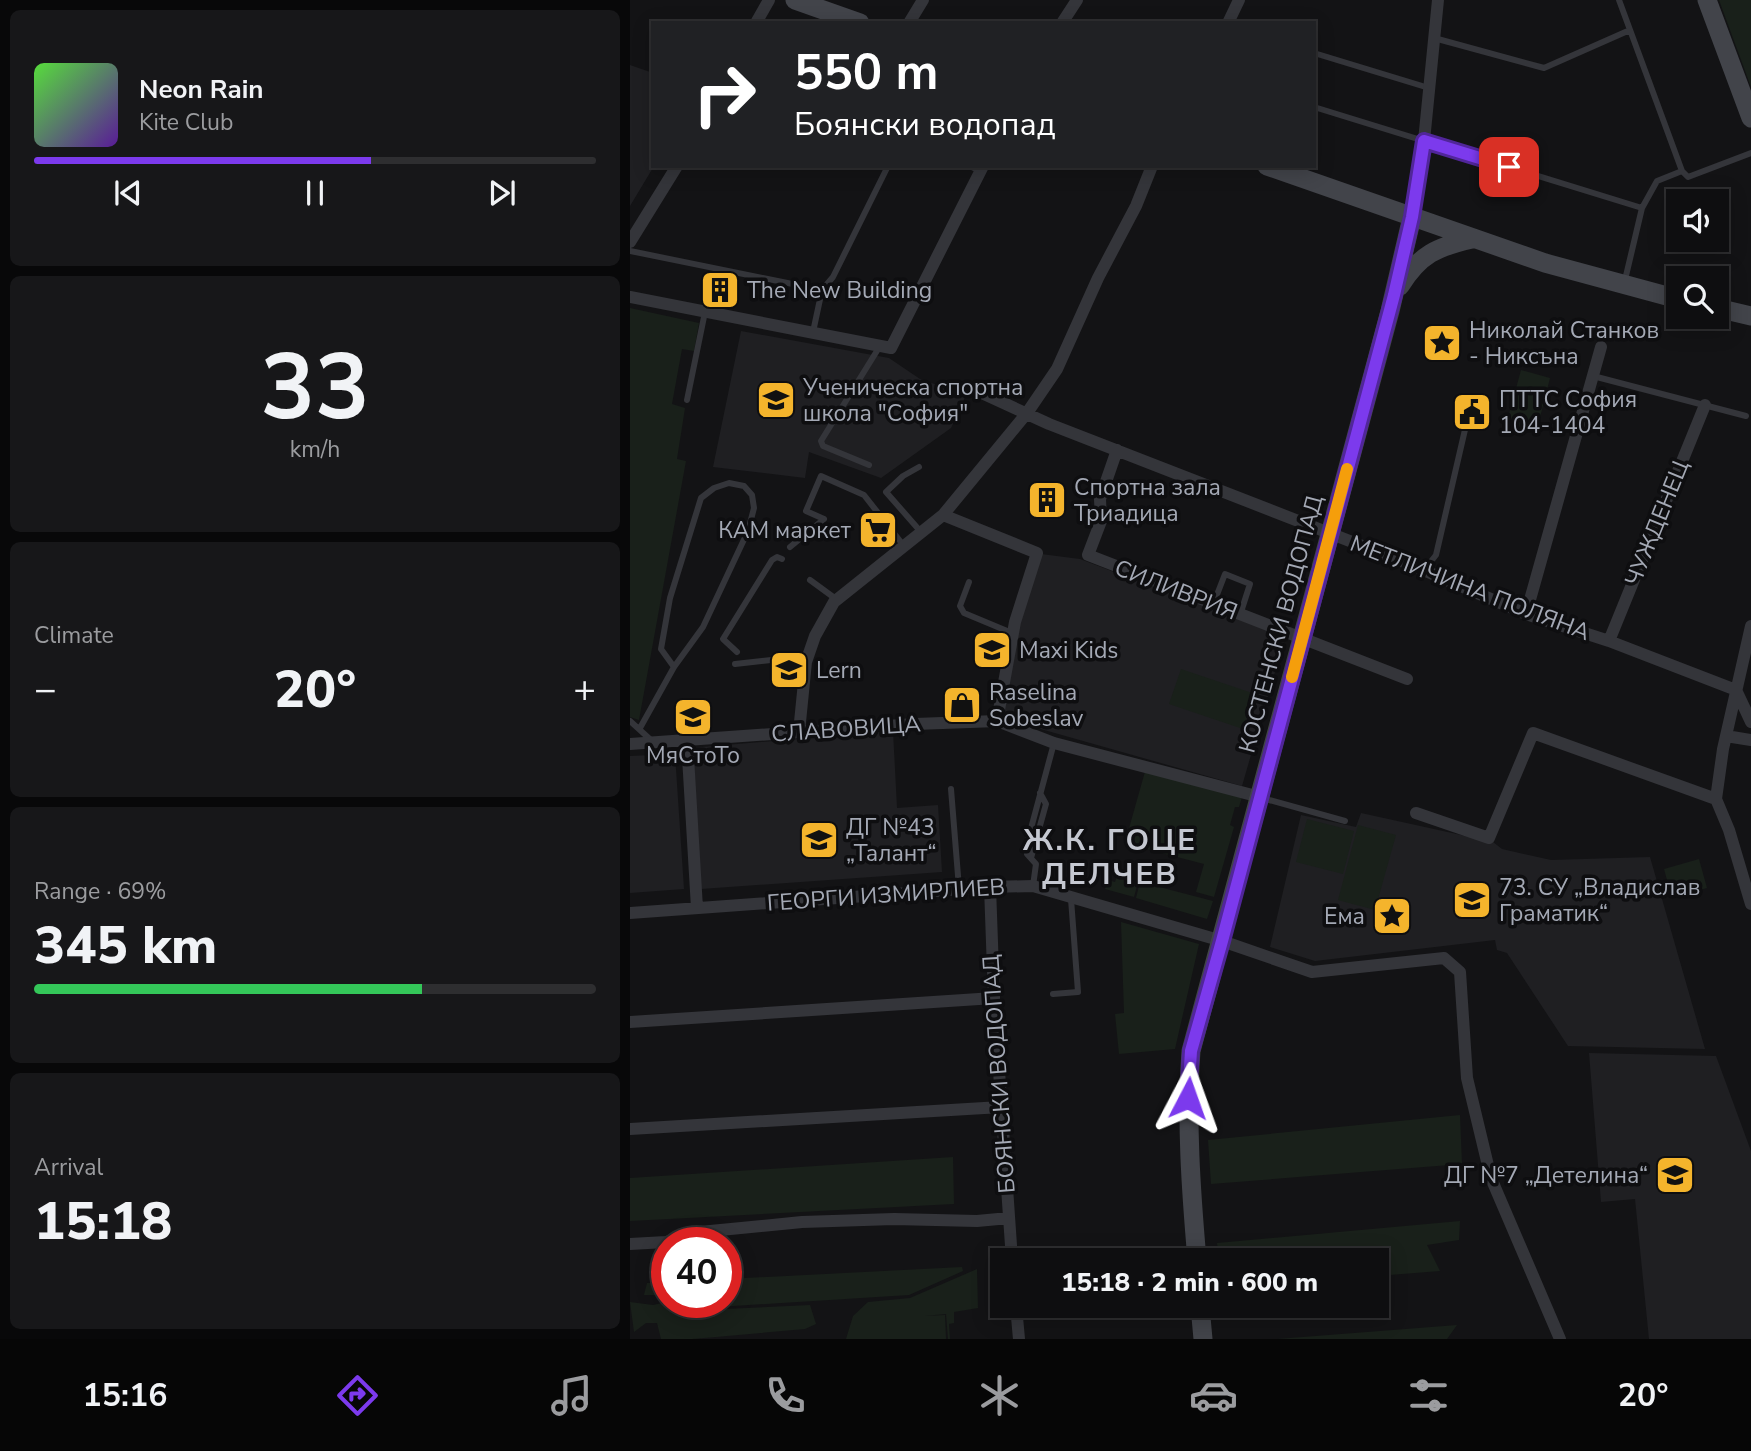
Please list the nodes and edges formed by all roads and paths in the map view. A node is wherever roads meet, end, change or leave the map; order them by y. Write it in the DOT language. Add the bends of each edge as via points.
graph roads {
  1 [pos="769,0"];
  2 [pos="794,0"];
  3 [pos="923,0"];
  4 [pos="1077,0"];
  5 [pos="1239,0"];
  6 [pos="1438,0"];
  7 [pos="1619,0"];
  8 [pos="1707,0"];
  9 [pos="757,21"];
  10 [pos="854,21"];
  11 [pos="910,21"];
  12 [pos="1063,21"];
  13 [pos="1229,21"];
  14 [pos="1630,30"];
  15 [pos="1433,38"];
  16 [pos="1316,54"];
  17 [pos="1429,88"];
  18 [pos="1316,108"];
  19 [pos="1751,118"];
  20 [pos="1424,141"];
  21 [pos="1751,153"];
  22 [pos="676,168"];
  23 [pos="887,168"];
  24 [pos="977,168"];
  25 [pos="1152,168"];
  26 [pos="1273,168"];
  27 [pos="1682,171"];
  28 [pos="1642,208"];
  29 [pos="1412,217"];
  30 [pos="1472,239"];
  31 [pos="630,242"];
  32 [pos="630,251"];
  33 [pos="1623,285"];
  34 [pos="822,290"];
  35 [pos="1394,295"];
  36 [pos="1666,296"];
  37 [pos="630,297"];
  38 [pos="1729,311"];
  39 [pos="705,312"];
  40 [pos="1751,316"];
  41 [pos="812,334"];
  42 [pos="885,347"];
  43 [pos="1601,347"];
  44 [pos="1593,376"];
  45 [pos="971,388"];
  46 [pos="687,400"];
  47 [pos="1705,405"];
  48 [pos="1027,413"];
  49 [pos="1746,416"];
  50 [pos="1467,421"];
  51 [pos="1117,450"];
  52 [pos="869,465"];
  53 [pos="919,467"];
  54 [pos="943,515"];
  55 [pos="921,532"];
  56 [pos="1329,533"];
  57 [pos="904,546"];
  58 [pos="790,547"];
  59 [pos="782,559"];
  60 [pos="1423,571"];
  61 [pos="810,580"];
  62 [pos="969,582"];
  63 [pos="838,600"];
  64 [pos="1213,605"];
  65 [pos="1526,614"];
  66 [pos="1240,615"];
  67 [pos="1751,626"];
  68 [pos="1013,633"];
  69 [pos="1302,639"];
  70 [pos="1609,641"];
  71 [pos="737,652"];
  72 [pos="808,656"];
  73 [pos="735,664"];
  74 [pos="674,667"];
  75 [pos="1407,679"];
  76 [pos="1736,690"];
  77 [pos="630,721"];
  78 [pos="997,721"];
  79 [pos="1751,722"];
  80 [pos="640,728"];
  81 [pos="800,732"];
  82 [pos="1727,736"];
  83 [pos="687,740"];
  84 [pos="1751,740"];
  85 [pos="653,742"];
  86 [pos="1054,743"];
  87 [pos="630,744"];
  88 [pos="951,789"];
  89 [pos="1260,797"];
  90 [pos="1716,799"];
  91 [pos="1416,813"];
  92 [pos="1345,821"];
  93 [pos="990,887"];
  94 [pos="1033,887"];
  95 [pos="959,889"];
  96 [pos="1071,899"];
  97 [pos="1751,904"];
  98 [pos="697,908"];
  99 [pos="630,913"];
  100 [pos="1222,941"];
  101 [pos="1053,994"];
  102 [pos="994,998"];
  103 [pos="630,1022"];
  104 [pos="1001,1107"];
  105 [pos="630,1129"];
  106 [pos="1009,1219"];
  107 [pos="630,1244"];
  108 [pos="1011,1248"];
  109 [pos="1195,1248"];
  110 [pos="1017,1318"];
  111 [pos="1201,1318"];
  112 [pos="1019,1339"];
  113 [pos="1203,1339"];
  114 [pos="1560,1339"];
  1 -- 9 [label="street"];
  2 -- 10 [label="street"];
  3 -- 11 [label="street"];
  4 -- 12 [label="street"];
  5 -- 13 [label="street"];
  6 -- 15 [label="street, КОСТЕНСКИ ВОДОПАД"];
  7 -- 14 [label="lane"];
  8 -- 19 [label="street"];
  14 -- 15 [label="lane" via="1545,68"];
  14 -- 27 [label="lane"];
  15 -- 17 [label="street, КОСТЕНСКИ ВОДОПАД"];
  16 -- 17 [label="lane"];
  17 -- 20 [label="street, КОСТЕНСКИ ВОДОПАД"];
  18 -- 20 [label="lane"];
  20 -- 28 [label="lane"];
  20 -- 29 [label="street, КОСТЕНСКИ ВОДОПАД"];
  21 -- 27 [label="lane" via="1688,177"];
  22 -- 31 [label="street"];
  23 -- 34 [label="lane" via="833,277"];
  24 -- 42 [label="street"];
  25 -- 48 [label="street" via="1056,369"];
  26 -- 29 [label="street"];
  27 -- 28 [label="lane" via="1657,181"];
  28 -- 33 [label="lane"];
  29 -- 30 [label="street"];
  29 -- 35 [label="street, КОСТЕНСКИ ВОДОПАД"];
  30 -- 33 [label="street"];
  30 -- 35 [label="street" via="1424,257"];
  32 -- 34 [label="lane"];
  33 -- 36 [label="street"];
  34 -- 41 [label="lane"];
  35 -- 56 [label="street, КОСТЕНСКИ ВОДОПАД"];
  37 -- 39 [label="street"];
  38 -- 40 [label="street"];
  39 -- 41 [label="street"];
  39 -- 46 [label="lane"];
  41 -- 42 [label="street"];
  42 -- 52 [label="lane" via="821,441 823,446"];
  43 -- 44 [label="street"];
  44 -- 47 [label="lane"];
  44 -- 65 [label="street"];
  45 -- 48 [label="street, МЕТЛИЧИНА ПОЛЯНА"];
  47 -- 49 [label="lane"];
  47 -- 70 [label="street, ЧУЖДЕНЕЦ"];
  48 -- 51 [label="street, МЕТЛИЧИНА ПОЛЯНА"];
  48 -- 54 [label="street"];
  50 -- 60 [label="lane" via="1436,555"];
  51 -- 56 [label="street, МЕТЛИЧИНА ПОЛЯНА"];
  51 -- 64 [label="street, СИЛИВРИЯ" via="1088,555"];
  53 -- 55 [label="lane" via="886,492"];
  54 -- 55 [label="street"];
  54 -- 68 [label="street" via="1037,553"];
  55 -- 57 [label="street"];
  56 -- 60 [label="street, МЕТЛИЧИНА ПОЛЯНА"];
  56 -- 69 [label="street, КОСТЕНСКИ ВОДОПАД"];
  57 -- 58 [label="lane" via="864,495 821,476 806,511 824,519"];
  57 -- 63 [label="street"];
  59 -- 71 [label="lane" via="772,560 723,639"];
  60 -- 65 [label="street, МЕТЛИЧИНА ПОЛЯНА"];
  61 -- 63 [label="lane"];
  62 -- 68 [label="lane" via="960,606 964,613"];
  63 -- 72 [label="street"];
  64 -- 66 [label="street, СИЛИВРИЯ"];
  64 -- 66 [label="lane" via="1225,574 1250,584"];
  65 -- 70 [label="street, МЕТЛИЧИНА ПОЛЯНА"];
  66 -- 69 [label="street, СИЛИВРИЯ"];
  67 -- 76 [label="street"];
  68 -- 78 [label="street"];
  69 -- 75 [label="street, СИЛИВРИЯ"];
  69 -- 89 [label="street, КОСТЕНСКИ ВОДОПАД"];
  70 -- 76 [label="street, МЕТЛИЧИНА ПОЛЯНА"];
  72 -- 73 [label="lane"];
  72 -- 81 [label="street"];
  74 -- 74 [label="lane" via="702,627 748,531 754,508 752,495 744,486 729,483 714,488 701,499 695,513 670,598 662,649"];
  74 -- 80 [label="lane"];
  76 -- 79 [label="street"];
  76 -- 82 [label="street"];
  77 -- 80 [label="lane"];
  78 -- 81 [label="street, СЛАВОВИЦА"];
  78 -- 86 [label="street, СЛАВОВИЦА"];
  80 -- 85 [label="lane"];
  81 -- 83 [label="street, СЛАВОВИЦА"];
  82 -- 84 [label="street"];
  82 -- 90 [label="street"];
  83 -- 85 [label="street, СЛАВОВИЦА"];
  83 -- 98 [label="street"];
  85 -- 87 [label="street, СЛАВОВИЦА"];
  86 -- 89 [label="street, СЛАВОВИЦА"];
  86 -- 94 [label="lane" via="1026,847 1036,864"];
  88 -- 95 [label="lane"];
  89 -- 92 [label="lane"];
  89 -- 100 [label="street, КОСТЕНСКИ ВОДОПАД"];
  90 -- 91 [label="street" via="1534,733 1489,838"];
  90 -- 97 [label="street"];
  93 -- 94 [label="street, ГЕОРГИ ИЗМИРЛИЕВ"];
  93 -- 95 [label="street, ГЕОРГИ ИЗМИРЛИЕВ"];
  93 -- 102 [label="street, БОЯНСКИ ВОДОПАД"];
  94 -- 96 [label="street, ГЕОРГИ ИЗМИРЛИЕВ"];
  95 -- 98 [label="street, ГЕОРГИ ИЗМИРЛИЕВ"];
  96 -- 100 [label="street, ГЕОРГИ ИЗМИРЛИЕВ"];
  96 -- 101 [label="lane" via="1078,992"];
  98 -- 99 [label="street, ГЕОРГИ ИЗМИРЛИЕВ"];
  100 -- 109 [label="street, КОСТЕНСКИ ВОДОПАД" via="1190,1062 1189,1175"];
  100 -- 114 [label="street, ГЕОРГИ ИЗМИРЛИЕВ" via="1312,971 1444,958 1460,972 1467,1078 1485,1159"];
  102 -- 103 [label="street"];
  102 -- 104 [label="street, БОЯНСКИ ВОДОПАД"];
  104 -- 105 [label="street"];
  104 -- 106 [label="street, БОЯНСКИ ВОДОПАД"];
  106 -- 107 [label="street" via="802,1222"];
  106 -- 108 [label="street, БОЯНСКИ ВОДОПАД"];
  110 -- 112 [label="street"];
  111 -- 113 [label="street"];
}
